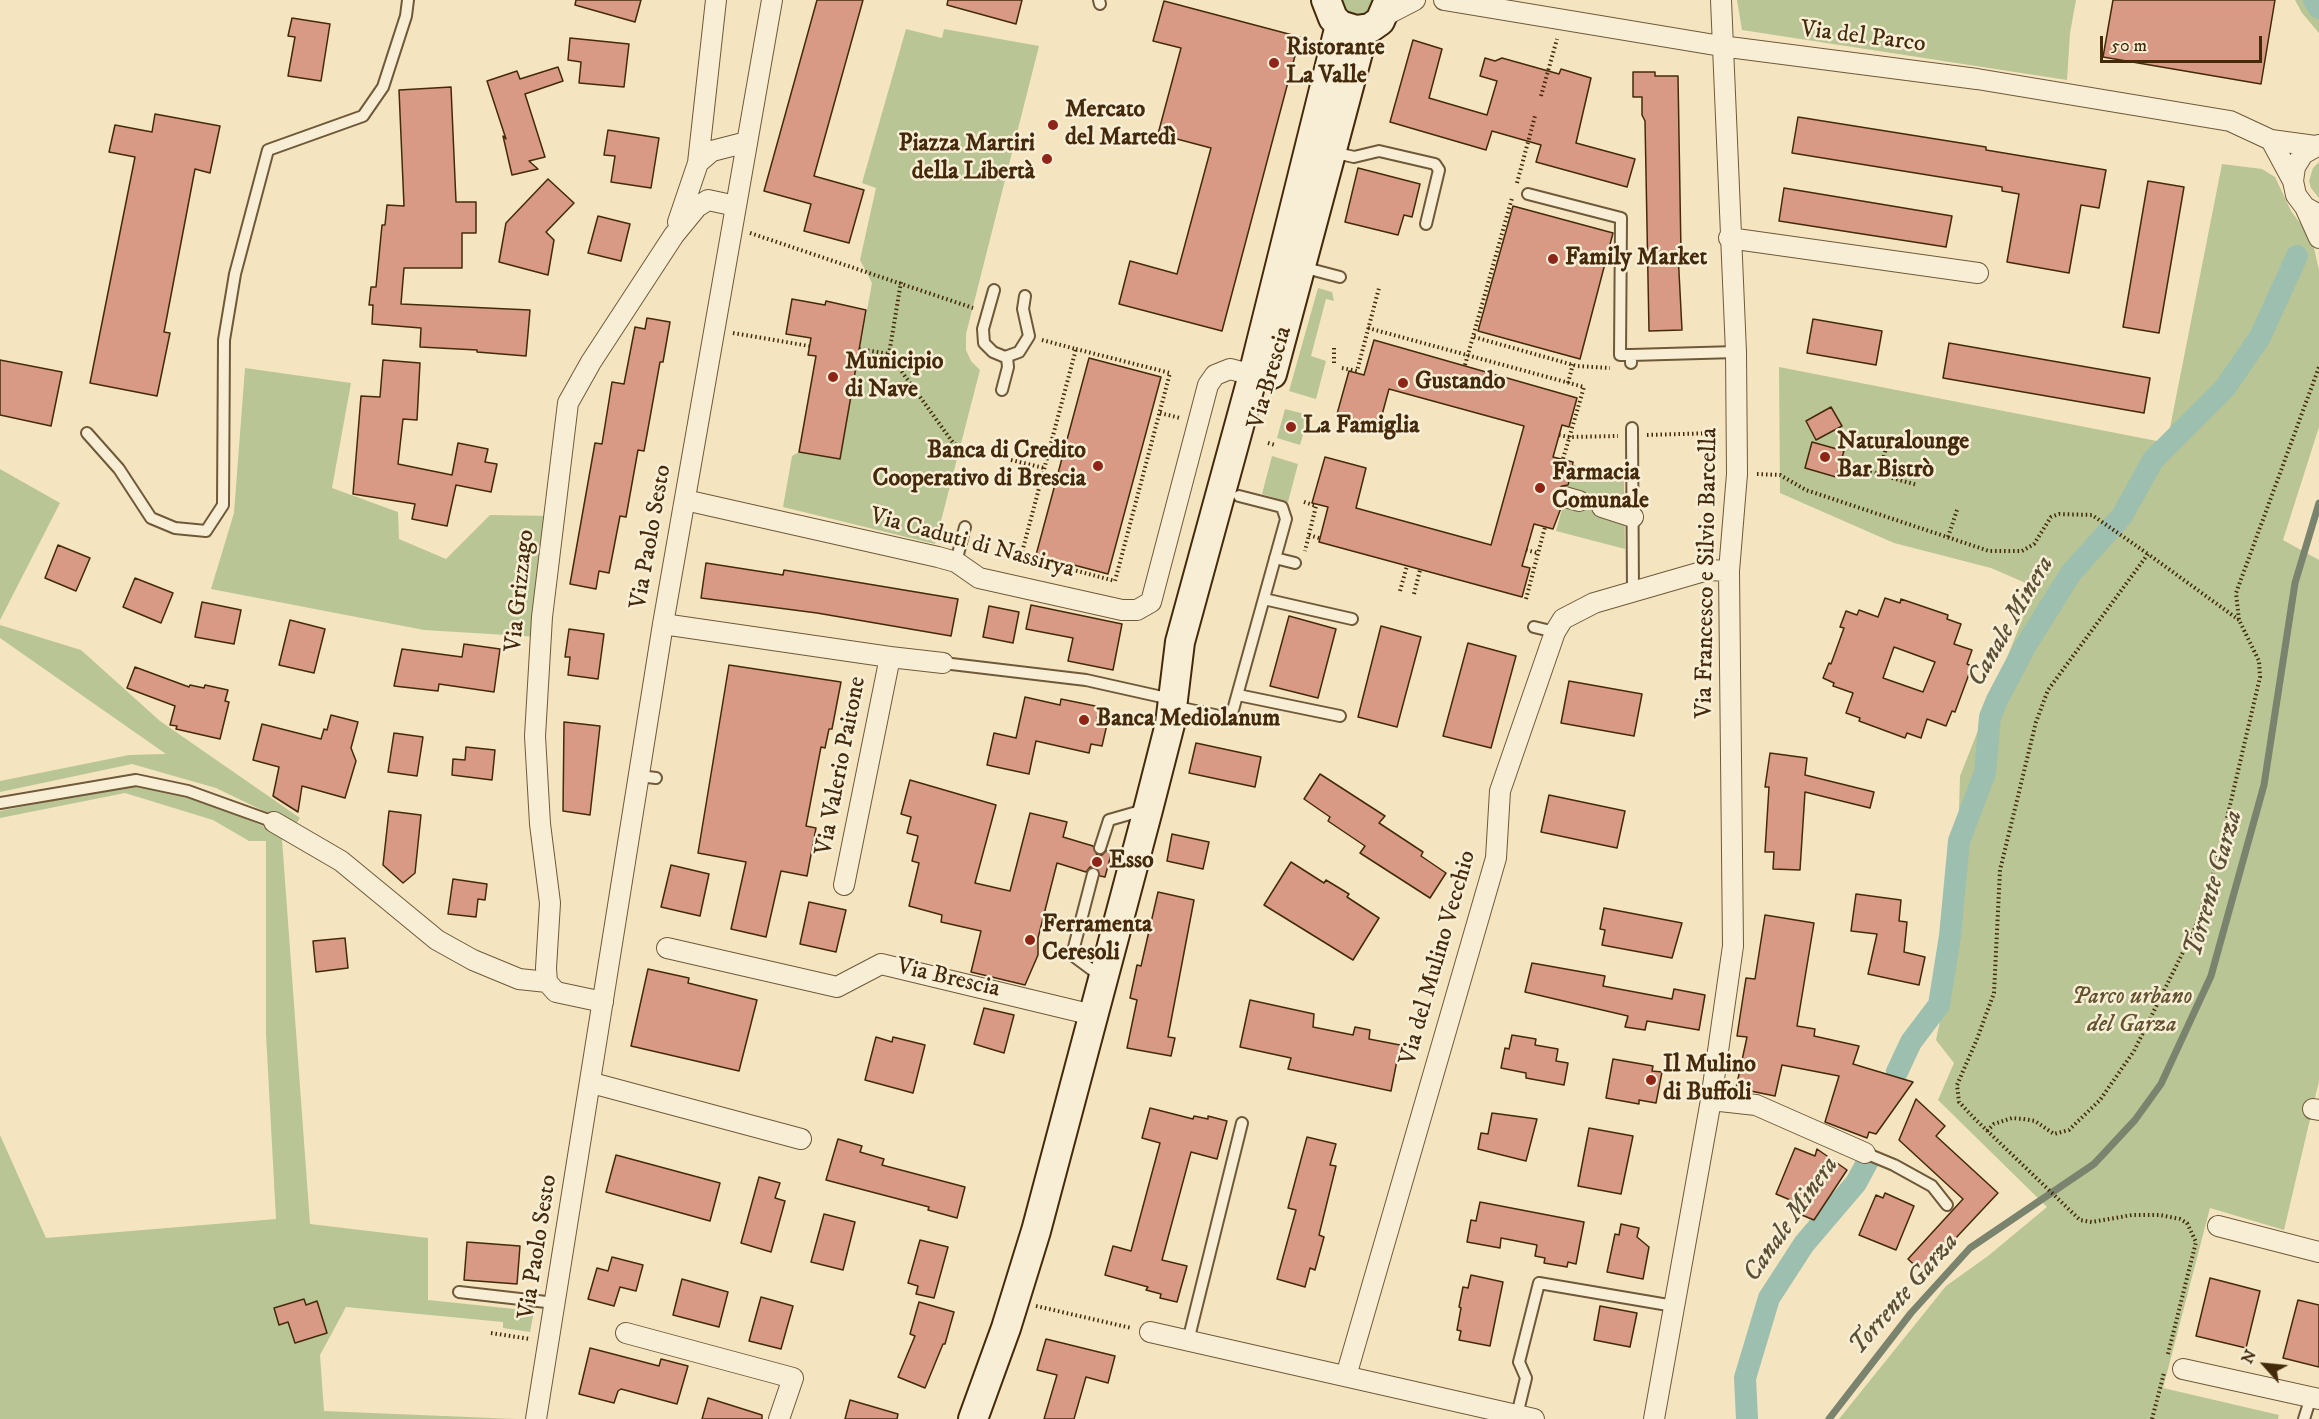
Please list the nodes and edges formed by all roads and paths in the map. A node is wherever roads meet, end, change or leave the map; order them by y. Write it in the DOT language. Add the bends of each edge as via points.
graph roads {
  1 [pos="408,0"];
  2 [pos="716,0"];
  3 [pos="772,0"];
  4 [pos="1415,0"];
  5 [pos="1444,0"];
  6 [pos="1721,0"];
  7 [pos="1350,11"];
  8 [pos="1563,19"];
  9 [pos="1721,46"];
  10 [pos="1540,96"];
  11 [pos="1535,116"];
  12 [pos="2271,140"];
  13 [pos="747,142"];
  14 [pos="2317,145"];
  15 [pos="1331,152"];
  16 [pos="698,163"];
  17 [pos="2293,181"];
  18 [pos="1528,194"];
  19 [pos="736,206"];
  20 [pos="2312,211"];
  21 [pos="1426,224"];
  22 [pos="732,227"];
  23 [pos="674,235"];
  24 [pos="1730,238"];
  25 [pos="2319,238"];
  26 [pos="1302,267"];
  27 [pos="1978,273"];
  28 [pos="1340,277"];
  29 [pos="901,282"];
  30 [pos="1379,288"];
  31 [pos="994,290"];
  32 [pos="1025,296"];
  33 [pos="987,313"];
  34 [pos="1368,328"];
  35 [pos="714,330"];
  36 [pos="1029,336"];
  37 [pos="1474,337"];
  38 [pos="809,346"];
  39 [pos="1334,348"];
  40 [pos="859,349"];
  41 [pos="1076,349"];
  42 [pos="1736,352"];
  43 [pos="889,354"];
  44 [pos="1468,356"];
  45 [pos="1007,357"];
  46 [pos="1334,363"];
  47 [pos="1573,364"];
  48 [pos="1465,365"];
  49 [pos="2319,367"];
  50 [pos="1342,368"];
  51 [pos="1611,368"];
  52 [pos="1253,375"];
  53 [pos="1568,382"];
  54 [pos="1002,390"];
  55 [pos="1160,413"];
  56 [pos="1186,420"];
  57 [pos="87,433"];
  58 [pos="1633,433"];
  59 [pos="1559,435"];
  60 [pos="1569,437"];
  61 [pos="1268,443"];
  62 [pos="1720,443"];
  63 [pos="1275,445"];
  64 [pos="960,446"];
  65 [pos="1886,447"];
  66 [pos="1563,459"];
  67 [pos="1011,460"];
  68 [pos="1840,463"];
  69 [pos="1044,468"];
  70 [pos="1751,474"];
  71 [pos="1879,474"];
  72 [pos="1917,485"];
  73 [pos="1239,496"];
  74 [pos="685,500"];
  75 [pos="1304,502"];
  76 [pos="1602,507"];
  77 [pos="1957,510"];
  78 [pos="1633,517"];
  79 [pos="965,527"];
  80 [pos="1545,527"];
  81 [pos="1309,535"];
  82 [pos="1948,537"];
  83 [pos="1319,538"];
  84 [pos="1526,550"];
  85 [pos="1538,553"];
  86 [pos="2148,554"];
  87 [pos="1304,555"];
  88 [pos="1275,558"];
  89 [pos="956,562"];
  90 [pos="1295,563"];
  91 [pos="1407,566"];
  92 [pos="1420,570"];
  93 [pos="1730,571"];
  94 [pos="1400,591"];
  95 [pos="1633,592"];
  96 [pos="1414,594"];
  97 [pos="1525,596"];
  98 [pos="1264,598"];
  99 [pos="1352,619"];
  100 [pos="2239,620"];
  101 [pos="663,624"];
  102 [pos="1534,627"];
  103 [pos="1555,632"];
  104 [pos="890,657"];
  105 [pos="944,663"];
  106 [pos="1238,695"];
  107 [pos="1173,710"];
  108 [pos="1340,716"];
  109 [pos="0,802"];
  110 [pos="1148,810"];
  111 [pos="274,822"];
  112 [pos="1100,848"];
  113 [pos="1093,874"];
  114 [pos="844,885"];
  115 [pos="667,948"];
  116 [pos="1103,978"];
  117 [pos="547,982"];
  118 [pos="603,1002"];
  119 [pos="1093,1015"];
  120 [pos="592,1083"];
  121 [pos="1711,1100"];
  122 [pos="1242,1124"];
  123 [pos="1987,1131"];
  124 [pos="801,1139"];
  125 [pos="1865,1154"];
  126 [pos="1947,1205"];
  127 [pos="2218,1226"];
  128 [pos="2319,1252"];
  129 [pos="459,1292"];
  130 [pos="1014,1301"];
  131 [pos="555,1304"];
  132 [pos="1674,1306"];
  133 [pos="1127,1327"];
  134 [pos="1150,1332"];
  135 [pos="491,1333"];
  136 [pos="626,1333"];
  137 [pos="1188,1341"];
  138 [pos="549,1342"];
  139 [pos="2183,1369"];
  140 [pos="1346,1376"];
  141 [pos="2315,1398"];
  142 [pos="1526,1417"];
  143 [pos="536,1419"];
  144 [pos="779,1419"];
  145 [pos="973,1419"];
  146 [pos="1654,1419"];
  147 [pos="2152,1419"];
  148 [pos="2304,1419"];
  1 -- 57 [label="lane" via="383,87 363,116 268,150 235,274 224,340 223,505 206,531 175,528 151,518 119,469"];
  2 -- 16 [label="street, Via Grizzago"];
  3 -- 13 [label="street, Via Paolo Sesto"];
  4 -- 7 [label="street"];
  5 -- 8 [label="street, Via del Parco"];
  6 -- 9 [label="street, Via Francesco e Silvio Barcella"];
  7 -- 15 [label="main road, Via Brescia"];
  7 -- 52 [label="main road, Via Brescia"];
  8 -- 9 [label="street, Via del Parco"];
  8 -- 10 [label="path"];
  9 -- 12 [label="street, Via del Parco" via="1977,78 2230,121"];
  9 -- 24 [label="street, Via Francesco e Silvio Barcella"];
  11 -- 37 [label="path"];
  12 -- 14 [label="street, Via del Parco"];
  12 -- 17 [label="street"];
  13 -- 16 [label="street" via="712,151"];
  13 -- 19 [label="street, Via Paolo Sesto"];
  14 -- 17 [label="street, Via del Parco" via="2303,154"];
  15 -- 21 [label="lane" via="1354,157 1379,151 1435,164 1439,170"];
  15 -- 26 [label="main road, Via Brescia"];
  16 -- 23 [label="street, Via Grizzago"];
  17 -- 20 [label="street" via="2296,195"];
  18 -- 42 [label="lane" via="1621,218 1620,355 1631,359 1687,358"];
  19 -- 22 [label="street, Via Paolo Sesto"];
  19 -- 23 [label="street, Via Grizzago" via="708,200 697,207"];
  20 -- 25 [label="street"];
  22 -- 29 [label="path"];
  22 -- 35 [label="street, Via Paolo Sesto"];
  23 -- 117 [label="street, Via Grizzago" via="568,403 542,617 535,736 550,903"];
  24 -- 27 [label="street"];
  24 -- 42 [label="street, Via Francesco e Silvio Barcella"];
  26 -- 28 [label="lane"];
  26 -- 73 [label="main road, Via Brescia"];
  29 -- 33 [label="path"];
  29 -- 43 [label="path"];
  30 -- 34 [label="path"];
  31 -- 33 [label="lane"];
  32 -- 36 [label="lane" via="1023,309"];
  33 -- 45 [label="lane" via="984,343 993,352"];
  34 -- 44 [label="path"];
  34 -- 50 [label="path" via="1357,371"];
  35 -- 38 [label="path"];
  35 -- 74 [label="street, Via Paolo Sesto"];
  36 -- 41 [label="path"];
  36 -- 45 [label="lane" via="1019,352"];
  37 -- 44 [label="path"];
  37 -- 47 [label="path"];
  39 -- 46 [label="path"];
  40 -- 43 [label="path"];
  41 -- 55 [label="path" via="1170,373"];
  41 -- 69 [label="path"];
  42 -- 93 [label="street, Via Francesco e Silvio Barcella" via="1737,474"];
  43 -- 64 [label="path" via="954,444"];
  44 -- 48 [label="path"];
  44 -- 53 [label="path"];
  45 -- 54 [label="lane"];
  47 -- 51 [label="path"];
  47 -- 53 [label="path"];
  49 -- 100 [label="path" via="2236,593"];
  52 -- 89 [label="street, Via Caduti di Nassirya" via="1230,369 1215,375 1208,385 1151,602 1137,610 1122,610 980,578"];
  52 -- 107 [label="main road, Via Brescia" via="1180,642"];
  53 -- 60 [label="path" via="1584,387"];
  55 -- 56 [label="path"];
  55 -- 69 [label="path" via="1115,581 1021,556"];
  58 -- 60 [label="path"];
  58 -- 62 [label="path" via="1720,432"];
  58 -- 78 [label="lane"];
  59 -- 60 [label="path"];
  60 -- 66 [label="path"];
  61 -- 63 [label="path"];
  65 -- 71 [label="path"];
  67 -- 69 [label="path"];
  68 -- 71 [label="path"];
  70 -- 82 [label="path" via="1780,475 1806,490"];
  71 -- 72 [label="path"];
  73 -- 88 [label="lane" via="1282,507 1286,519"];
  73 -- 107 [label="main road, Via Brescia" via="1199,648"];
  74 -- 89 [label="street, Via Caduti di Nassirya"];
  74 -- 101 [label="street, Via Paolo Sesto"];
  75 -- 81 [label="path" via="1316,506"];
  76 -- 78 [label="street"];
  77 -- 82 [label="path"];
  78 -- 95 [label="lane"];
  79 -- 89 [label="lane"];
  80 -- 85 [label="path"];
  81 -- 83 [label="path"];
  81 -- 87 [label="path"];
  82 -- 86 [label="path" via="1989,551 2022,551 2034,544 2051,516 2092,515"];
  84 -- 85 [label="path"];
  85 -- 97 [label="path"];
  86 -- 100 [label="path"];
  86 -- 123 [label="path" via="2048,690 2036,722 2000,870 1994,993 1957,1085 1959,1102"];
  88 -- 90 [label="lane"];
  88 -- 98 [label="lane"];
  91 -- 94 [label="path"];
  92 -- 96 [label="path"];
  93 -- 95 [label="street, Via del Mulino Vecchio" via="1708,570"];
  93 -- 121 [label="street, Via Francesco e Silvio Barcella" via="1733,946"];
  95 -- 103 [label="street, Via del Mulino Vecchio" via="1575,611 1563,619"];
  98 -- 99 [label="lane"];
  98 -- 106 [label="lane"];
  100 -- 123 [label="path" via="2259,661 2260,677 2216,865 2195,928 2134,1051 2100,1100 2068,1130 2054,1134 2035,1121 2012,1118"];
  101 -- 104 [label="street, Via Valerio Paitone" via="702,636"];
  101 -- 118 [label="street, Via Paolo Sesto" via="647,777"];
  102 -- 103 [label="lane"];
  103 -- 140 [label="street, Via del Mulino Vecchio" via="1500,791 1496,858"];
  104 -- 105 [label="street, Via Valerio Paitone"];
  104 -- 114 [label="street, Via Valerio Paitone"];
  105 -- 107 [label="lane" via="1086,680"];
  106 -- 107 [label="lane" via="1233,710 1224,717"];
  106 -- 108 [label="lane"];
  107 -- 110 [label="main road, Via Brescia"];
  109 -- 111 [label="lane" via="136,780 188,791"];
  110 -- 112 [label="lane" via="1109,820"];
  110 -- 116 [label="main road, Via Brescia"];
  111 -- 117 [label="street" via="341,861 437,940 519,979"];
  113 -- 116 [label="lane" via="1072,956"];
  115 -- 119 [label="street, Via Brescia" via="837,987 881,964"];
  116 -- 119 [label="main road, Via Brescia"];
  117 -- 118 [label="street" via="556,992"];
  118 -- 120 [label="street, Via Paolo Sesto"];
  119 -- 130 [label="main road, Via Brescia"];
  120 -- 124 [label="street"];
  120 -- 131 [label="street, Via Paolo Sesto"];
  121 -- 125 [label="street" via="1756,1104"];
  121 -- 132 [label="street, Via Francesco e Silvio Barcella"];
  122 -- 137 [label="lane"];
  123 -- 147 [label="path" via="2086,1223 2132,1215 2187,1223 2196,1242"];
  125 -- 126 [label="lane" via="1932,1186"];
  127 -- 128 [label="street"];
  129 -- 131 [label="lane"];
  130 -- 133 [label="path"];
  130 -- 145 [label="main road, Via Brescia"];
  131 -- 138 [label="street, Via Paolo Sesto"];
  132 -- 142 [label="lane" via="1539,1283 1520,1362 1526,1378"];
  132 -- 146 [label="street, Via Francesco e Silvio Barcella"];
  134 -- 137 [label="street"];
  135 -- 138 [label="path"];
  136 -- 144 [label="street" via="793,1378"];
  137 -- 140 [label="street"];
  138 -- 143 [label="street, Via Paolo Sesto"];
  139 -- 141 [label="street"];
  140 -- 142 [label="street"];
  141 -- 148 [label="lane"];
}
